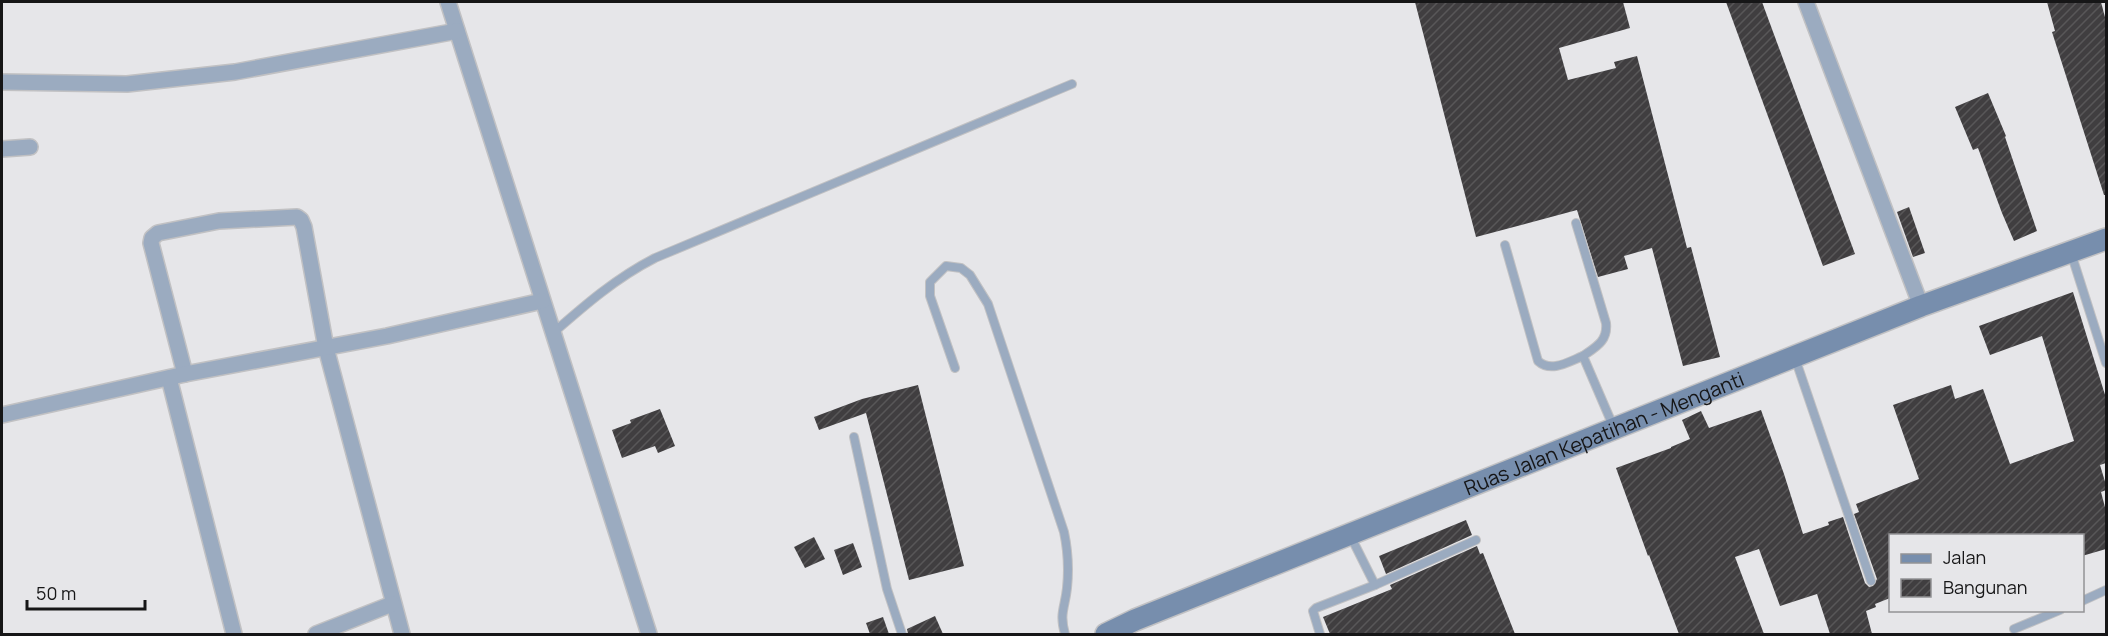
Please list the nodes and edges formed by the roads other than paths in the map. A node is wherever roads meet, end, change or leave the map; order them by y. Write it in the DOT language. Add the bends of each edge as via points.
graph roads {
  1 [pos="448,2"];
  2 [pos="1806,2"];
  3 [pos="457,31"];
  4 [pos="2,82"];
  5 [pos="1072,84"];
  6 [pos="30,147"];
  7 [pos="2,148"];
  8 [pos="1576,223"];
  9 [pos="2104,243"];
  10 [pos="1505,245"];
  11 [pos="2070,252"];
  12 [pos="542,301"];
  13 [pos="1921,306"];
  14 [pos="553,333"];
  15 [pos="326,348"];
  16 [pos="1583,356"];
  17 [pos="1795,357"];
  18 [pos="2106,363"];
  19 [pos="955,368"];
  20 [pos="185,374"];
  21 [pos="169,378"];
  22 [pos="2,415"];
  23 [pos="1614,429"];
  24 [pos="854,437"];
  25 [pos="1350,535"];
  26 [pos="1476,540"];
  27 [pos="1871,581"];
  28 [pos="1375,585"];
  29 [pos="2106,590"];
  30 [pos="2084,600"];
  31 [pos="392,604"];
  32 [pos="2055,612"];
  33 [pos="2014,629"];
  34 [pos="234,634"];
  35 [pos="316,634"];
  36 [pos="402,634"];
  37 [pos="649,634"];
  38 [pos="902,634"];
  39 [pos="1065,634"];
  40 [pos="1106,634"];
  41 [pos="1320,634"];
  1 -- 3 [label="street"];
  2 -- 13 [label="street"];
  3 -- 4 [label="street" via="235,72 127,84"];
  3 -- 12 [label="street"];
  5 -- 14 [label="lane" via="654,258 607,286"];
  6 -- 7 [label="street"];
  8 -- 16 [label="lane" via="1607,331 1599,345"];
  9 -- 11 [label="main road, Ruas Jalan Kepatihan - Menganti"];
  10 -- 16 [label="lane" via="1538,361 1551,367"];
  11 -- 13 [label="main road, Ruas Jalan Kepatihan - Menganti"];
  11 -- 18 [label="lane"];
  12 -- 14 [label="street"];
  12 -- 15 [label="street"];
  13 -- 17 [label="main road, Ruas Jalan Kepatihan - Menganti"];
  14 -- 37 [label="street"];
  15 -- 20 [label="street"];
  15 -- 20 [label="street" via="301,220 297,217 219,221 158,233 152,238"];
  15 -- 31 [label="street"];
  16 -- 23 [label="lane"];
  17 -- 23 [label="main road, Ruas Jalan Kepatihan - Menganti"];
  17 -- 27 [label="lane"];
  19 -- 39 [label="lane" via="930,297 930,282 946,266 961,268 970,275 988,304 1064,532 1067,586 1061,621"];
  20 -- 21 [label="street"];
  21 -- 22 [label="street"];
  21 -- 34 [label="street"];
  23 -- 25 [label="main road, Ruas Jalan Kepatihan - Menganti"];
  24 -- 38 [label="lane" via="887,589"];
  25 -- 28 [label="lane"];
  25 -- 40 [label="main road, Ruas Jalan Kepatihan - Menganti"];
  26 -- 28 [label="lane"];
  28 -- 41 [label="lane" via="1316,608 1313,615"];
  29 -- 30 [label="lane"];
  31 -- 35 [label="street"];
  31 -- 36 [label="street"];
  32 -- 33 [label="lane"];
}
